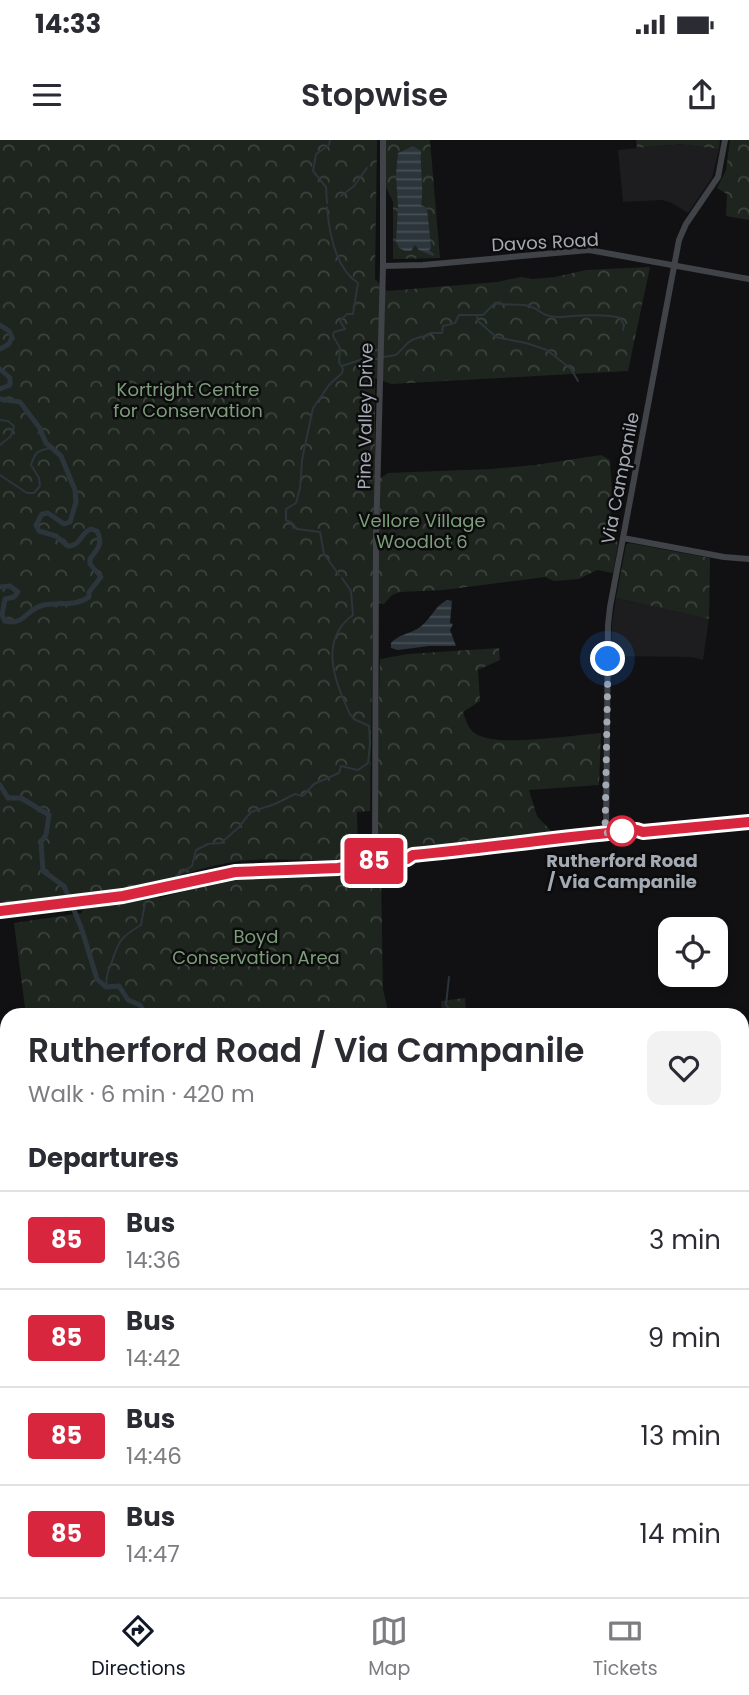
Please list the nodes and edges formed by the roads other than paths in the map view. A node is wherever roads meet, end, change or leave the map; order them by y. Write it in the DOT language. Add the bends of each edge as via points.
graph roads {
  1 [pos="383,140"];
  2 [pos="725,140"];
  3 [pos="674,265"];
  4 [pos="383,266"];
  5 [pos="749,279"];
  6 [pos="623,538"];
  7 [pos="749,559"];
  8 [pos="749,822"];
  9 [pos="643,832"];
  10 [pos="605,834"];
  11 [pos="571,838"];
  12 [pos="375,861"];
  13 [pos="0,911"];
  1 -- 4 [label="street, Pine Valley Drive"];
  2 -- 3 [label="street, Via Campanile" via="718,177 682,230"];
  3 -- 4 [label="street, Davos Road" via="584,250"];
  3 -- 5 [label="street, Davos Road"];
  3 -- 6 [label="street, Via Campanile"];
  4 -- 12 [label="street, Pine Valley Drive"];
  6 -- 7 [label="street"];
  6 -- 10 [label="street, Via Campanile" via="608,625"];
  8 -- 9 [label="street"];
  9 -- 10 [label="street"];
  9 -- 11 [label="street"];
  10 -- 11 [label="street"];
  11 -- 12 [label="street" via="405,853"];
  12 -- 13 [label="street" via="338,868 235,872 123,896"];
}
